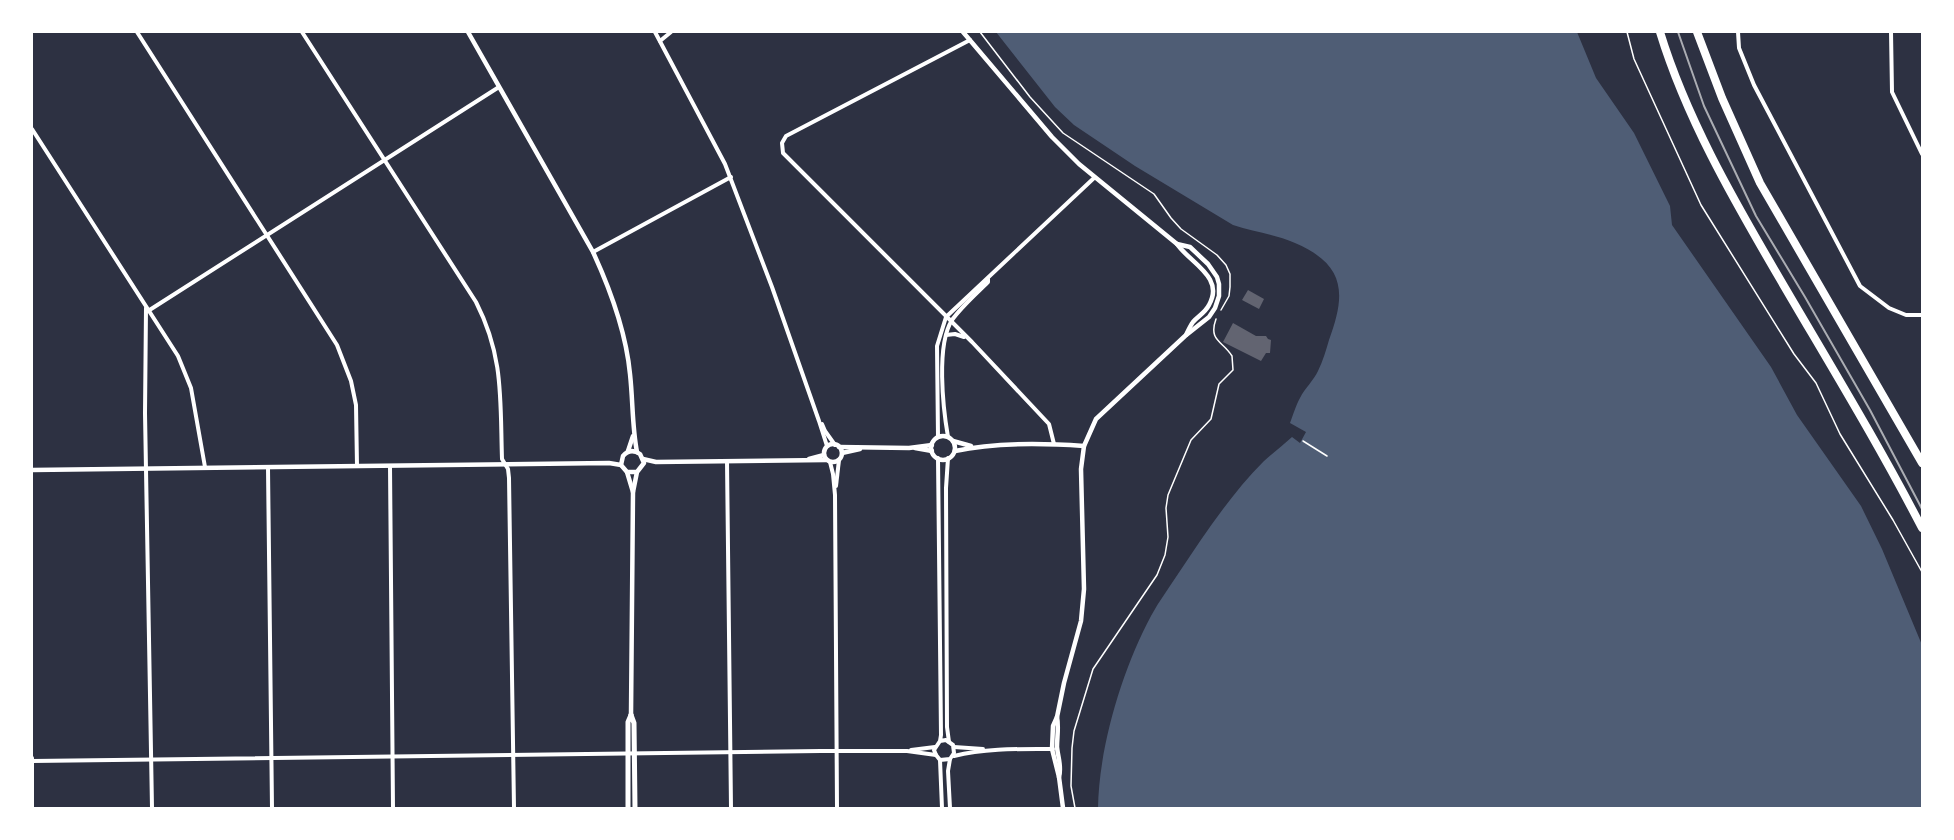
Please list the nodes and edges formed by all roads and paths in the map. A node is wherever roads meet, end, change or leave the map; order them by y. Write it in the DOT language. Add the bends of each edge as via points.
graph roads {
  1 [pos="137,32"];
  2 [pos="302,32"];
  3 [pos="468,32"];
  4 [pos="655,32"];
  5 [pos="671,32"];
  6 [pos="963,32"];
  7 [pos="980,32"];
  8 [pos="1626,32"];
  9 [pos="1660,32"];
  10 [pos="1697,32"];
  11 [pos="1738,32"];
  12 [pos="1891,32"];
  13 [pos="971,40"];
  14 [pos="660,41"];
  15 [pos="499,87"];
  16 [pos="32,129"];
  17 [pos="1923,154"];
  18 [pos="384,159"];
  19 [pos="731,177"];
  20 [pos="1094,178"];
  21 [pos="268,236"];
  22 [pos="1177,244"];
  23 [pos="593,252"];
  24 [pos="988,278"];
  25 [pos="147,310"];
  26 [pos="1221,310"];
  27 [pos="1923,315"];
  28 [pos="946,317"];
  29 [pos="1217,318"];
  30 [pos="951,322"];
  31 [pos="946,335"];
  32 [pos="1185,336"];
  33 [pos="972,342"];
  34 [pos="819,421"];
  35 [pos="633,436"];
  36 [pos="938,437"];
  37 [pos="948,437"];
  38 [pos="953,441"];
  39 [pos="1304,441"];
  40 [pos="932,444"];
  41 [pos="1054,444"];
  42 [pos="837,446"];
  43 [pos="1084,446"];
  44 [pos="827,447"];
  45 [pos="974,447"];
  46 [pos="862,448"];
  47 [pos="909,448"];
  48 [pos="932,451"];
  49 [pos="955,451"];
  50 [pos="628,452"];
  51 [pos="637,452"];
  52 [pos="842,453"];
  53 [pos="1327,456"];
  54 [pos="938,458"];
  55 [pos="948,458"];
  56 [pos="643,459"];
  57 [pos="827,459"];
  58 [pos="839,460"];
  59 [pos="727,461"];
  60 [pos="621,462"];
  61 [pos="656,462"];
  62 [pos="1923,463"];
  63 [pos="505,464"];
  64 [pos="357,466"];
  65 [pos="390,466"];
  66 [pos="643,466"];
  67 [pos="205,467"];
  68 [pos="268,468"];
  69 [pos="146,469"];
  70 [pos="32,470"];
  71 [pos="627,472"];
  72 [pos="638,472"];
  73 [pos="633,492"];
  74 [pos="835,495"];
  75 [pos="1923,528"];
  76 [pos="1923,572"];
  77 [pos="631,715"];
  78 [pos="940,741"];
  79 [pos="949,741"];
  80 [pos="935,747"];
  81 [pos="954,747"];
  82 [pos="1054,749"];
  83 [pos="988,750"];
  84 [pos="836,751"];
  85 [pos="907,751"];
  86 [pos="731,753"];
  87 [pos="632,754"];
  88 [pos="514,755"];
  89 [pos="936,755"];
  90 [pos="392,757"];
  91 [pos="952,757"];
  92 [pos="271,758"];
  93 [pos="32,760"];
  94 [pos="151,760"];
  95 [pos="940,760"];
  96 [pos="32,808"];
  97 [pos="152,808"];
  98 [pos="272,808"];
  99 [pos="393,808"];
  100 [pos="514,808"];
  101 [pos="628,808"];
  102 [pos="635,808"];
  103 [pos="731,808"];
  104 [pos="837,808"];
  105 [pos="942,808"];
  106 [pos="950,808"];
  107 [pos="1063,808"];
  108 [pos="1075,808"];
  1 -- 21 [label="street"];
  2 -- 18 [label="street"];
  3 -- 15 [label="street"];
  4 -- 14 [label="street"];
  5 -- 14 [label="street"];
  6 -- 13 [label="street"];
  7 -- 26 [label="path" via="1063,133 1154,194 1181,229 1226,265 1230,274 1229,296"];
  8 -- 76 [label="path" via="1634,59 1701,205 1816,383 1840,434"];
  9 -- 75 [label="highway" via="1687,104 1726,183"];
  10 -- 62 [label="highway" via="1760,183"];
  11 -- 27 [label="street" via="1739,48 1754,85 1860,286 1889,308 1906,315"];
  12 -- 17 [label="street" via="1892,92"];
  13 -- 20 [label="street" via="1052,137"];
  13 -- 28 [label="street" via="786,136 782,143 783,153"];
  14 -- 19 [label="street"];
  15 -- 18 [label="street"];
  15 -- 23 [label="street"];
  16 -- 25 [label="street"];
  18 -- 21 [label="street"];
  18 -- 63 [label="street" via="487,324 498,364"];
  19 -- 23 [label="street"];
  19 -- 34 [label="street"];
  20 -- 22 [label="street"];
  20 -- 24 [label="street"];
  21 -- 25 [label="street"];
  21 -- 64 [label="street" via="337,345 351,381 356,405"];
  22 -- 32 [label="street" via="1204,270 1213,287 1209,306"];
  22 -- 32 [label="street" via="1199,254 1220,284 1218,302 1209,317"];
  23 -- 35 [label="street" via="609,289 627,353"];
  24 -- 28 [label="street"];
  24 -- 30 [label="street"];
  25 -- 67 [label="street" via="178,356 191,388"];
  25 -- 69 [label="street"];
  28 -- 30 [label="street"];
  28 -- 36 [label="street" via="938,346"];
  29 -- 108 [label="path" via="1215,337 1232,356 1233,370 1219,384 1211,419 1191,440 1168,495 1168,537 1157,575 1093,669 1074,731 1071,786"];
  30 -- 31 [label="street"];
  30 -- 33 [label="street"];
  31 -- 33 [label="street" via="961,335"];
  31 -- 37 [label="street" via="943,382"];
  32 -- 43 [label="street" via="1096,419"];
  33 -- 41 [label="street" via="1049,424"];
  34 -- 42 [label="street"];
  34 -- 44 [label="street"];
  35 -- 50 [label="street"];
  35 -- 51 [label="street"];
  36 -- 37 [label="street"];
  36 -- 40 [label="street"];
  37 -- 38 [label="street"];
  38 -- 45 [label="street"];
  38 -- 49 [label="street"];
  39 -- 53 [label="path"];
  40 -- 47 [label="street"];
  40 -- 48 [label="street"];
  41 -- 43 [label="street"];
  41 -- 45 [label="street"];
  42 -- 44 [label="street"];
  42 -- 46 [label="street"];
  42 -- 52 [label="street"];
  43 -- 82 [label="street" via="1081,621 1053,726"];
  44 -- 57 [label="street"];
  45 -- 49 [label="street"];
  46 -- 47 [label="street"];
  46 -- 52 [label="street"];
  47 -- 48 [label="street"];
  48 -- 54 [label="street"];
  49 -- 55 [label="street"];
  50 -- 51 [label="street"];
  50 -- 60 [label="street"];
  51 -- 56 [label="street"];
  52 -- 58 [label="street"];
  54 -- 55 [label="street"];
  54 -- 78 [label="street"];
  55 -- 79 [label="street"];
  56 -- 61 [label="street"];
  56 -- 66 [label="street"];
  57 -- 58 [label="street"];
  57 -- 59 [label="street"];
  57 -- 74 [label="street"];
  58 -- 74 [label="street"];
  59 -- 61 [label="street"];
  59 -- 86 [label="street"];
  60 -- 63 [label="street"];
  60 -- 71 [label="street"];
  61 -- 66 [label="street"];
  63 -- 65 [label="street"];
  63 -- 88 [label="street" via="509,478"];
  64 -- 65 [label="street"];
  64 -- 68 [label="street"];
  65 -- 90 [label="street"];
  66 -- 72 [label="street"];
  67 -- 68 [label="street"];
  67 -- 69 [label="street"];
  68 -- 92 [label="street"];
  69 -- 70 [label="street"];
  69 -- 94 [label="street"];
  71 -- 72 [label="street"];
  71 -- 73 [label="street"];
  72 -- 73 [label="street"];
  73 -- 77 [label="street"];
  74 -- 84 [label="street"];
  77 -- 87 [label="main road" via="628,722"];
  78 -- 79 [label="street"];
  78 -- 80 [label="street"];
  79 -- 81 [label="street"];
  80 -- 85 [label="street"];
  80 -- 89 [label="street"];
  81 -- 83 [label="street"];
  81 -- 91 [label="street"];
  82 -- 83 [label="street"];
  82 -- 107 [label="street"];
  83 -- 91 [label="street"];
  84 -- 85 [label="street"];
  84 -- 86 [label="street"];
  84 -- 104 [label="street"];
  85 -- 89 [label="street"];
  86 -- 87 [label="street"];
  86 -- 103 [label="street"];
  87 -- 88 [label="street"];
  87 -- 101 [label="main road"];
  87 -- 102 [label="main road"];
  88 -- 90 [label="street"];
  88 -- 100 [label="street"];
  89 -- 95 [label="street"];
  90 -- 92 [label="street"];
  90 -- 99 [label="street"];
  91 -- 95 [label="street"];
  91 -- 106 [label="street" via="948,771"];
  92 -- 94 [label="street"];
  92 -- 98 [label="street"];
  93 -- 94 [label="street"];
  93 -- 96 [label="street"];
  94 -- 97 [label="street"];
  95 -- 105 [label="street"];
}
